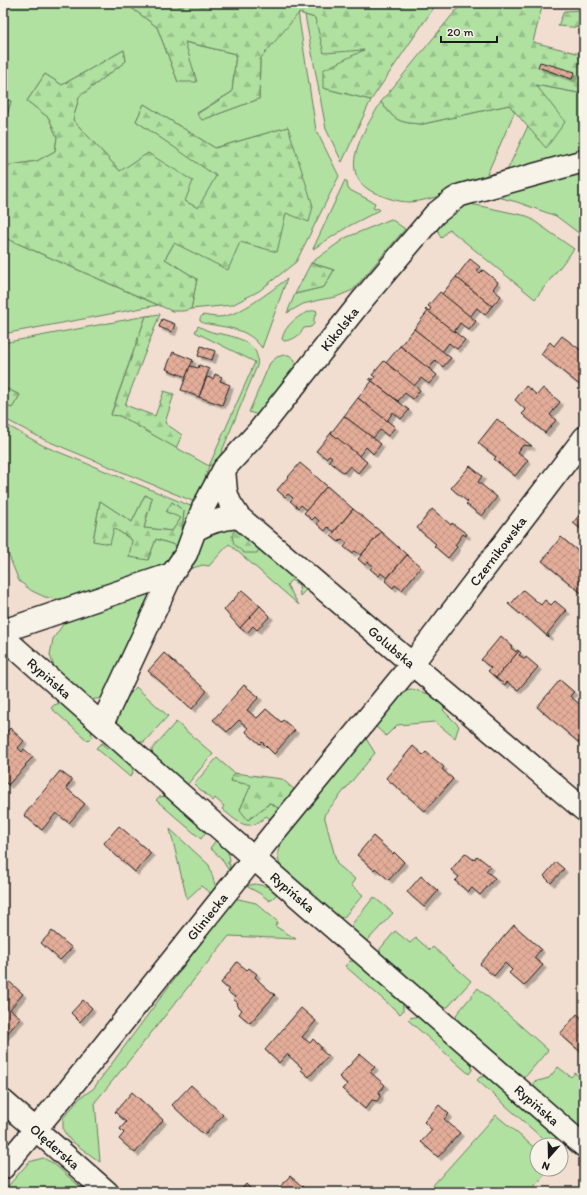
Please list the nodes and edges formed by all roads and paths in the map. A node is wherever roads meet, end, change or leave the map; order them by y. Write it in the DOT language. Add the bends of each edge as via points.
graph roads {
  1 [pos="584,161"];
  2 [pos="584,438"];
  3 [pos="224,469"];
  4 [pos="239,517"];
  5 [pos="195,530"];
  6 [pos="172,574"];
  7 [pos="3,631"];
  8 [pos="3,637"];
  9 [pos="412,664"];
  10 [pos="102,724"];
  11 [pos="584,810"];
  12 [pos="254,858"];
  13 [pos="3,1101"];
  14 [pos="35,1128"];
  15 [pos="584,1146"];
  16 [pos="3,1168"];
  17 [pos="107,1192"];
  1 -- 3 [label="street, Kikolska" via="461,195 435,214 363,299 258,432"];
  2 -- 9 [label="street, Czernikowska"];
  3 -- 4 [label="street, Golubska" via="226,492"];
  3 -- 5 [label="street, Kikolska" via="203,508"];
  4 -- 5 [label="street" via="217,520"];
  4 -- 9 [label="street, Golubska"];
  5 -- 6 [label="street, Kikolska" via="186,554"];
  6 -- 7 [label="street"];
  6 -- 10 [label="street, Kikolska"];
  8 -- 10 [label="street, Rypińska"];
  9 -- 11 [label="street, Golubska"];
  9 -- 12 [label="street, Gliniecka"];
  10 -- 12 [label="street, Rypińska"];
  12 -- 14 [label="street, Gliniecka" via="67,1092"];
  12 -- 15 [label="street, Rypińska"];
  13 -- 14 [label="street, Olęderska"];
  14 -- 16 [label="street, Gliniecka"];
  14 -- 17 [label="street, Olęderska"];
}
